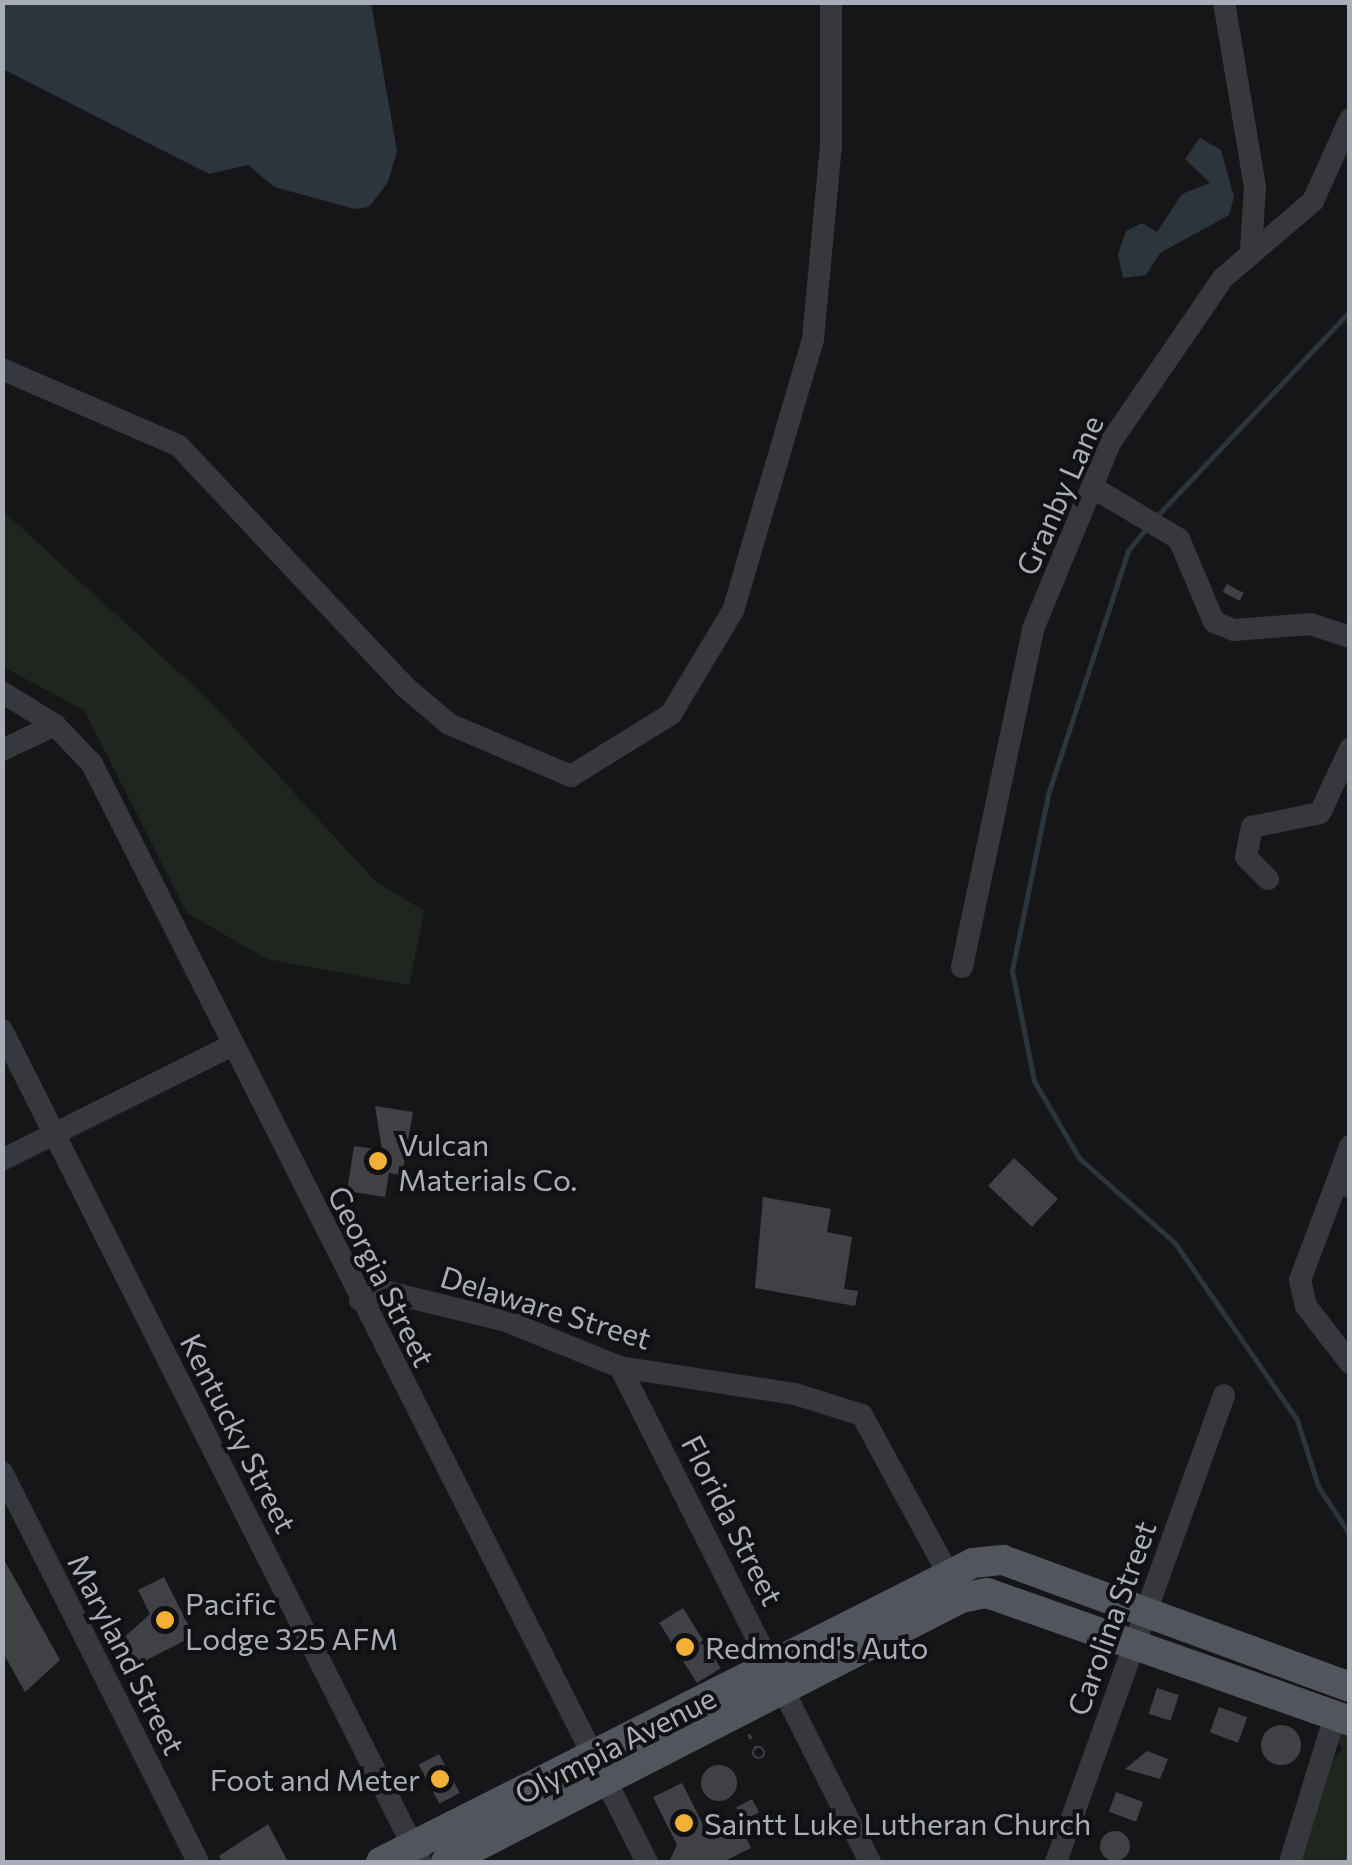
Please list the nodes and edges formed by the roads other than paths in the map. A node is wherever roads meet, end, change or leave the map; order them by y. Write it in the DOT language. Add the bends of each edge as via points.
graph roads {
  1 [pos="831,2"];
  2 [pos="1224,2"];
  3 [pos="1350,118"];
  4 [pos="1251,249"];
  5 [pos="2,369"];
  6 [pos="1100,491"];
  7 [pos="1350,637"];
  8 [pos="2,692"];
  9 [pos="54,725"];
  10 [pos="1350,749"];
  11 [pos="2,750"];
  12 [pos="1268,880"];
  13 [pos="962,967"];
  14 [pos="2,1030"];
  15 [pos="233,1046"];
  16 [pos="54,1133"];
  17 [pos="1350,1146"];
  18 [pos="2,1160"];
  19 [pos="1343,1184"];
  20 [pos="360,1300"];
  21 [pos="1350,1364"];
  22 [pos="620,1367"];
  23 [pos="1224,1395"];
  24 [pos="2,1472"];
  25 [pos="956,1587"];
  26 [pos="1145,1612"];
  27 [pos="1134,1642"];
  28 [pos="779,1679"];
  29 [pos="1350,1686"];
  30 [pos="1342,1718"];
  31 [pos="601,1768"];
  32 [pos="418,1854"];
  33 [pos="198,1862"];
  34 [pos="381,1862"];
  35 [pos="446,1862"];
  36 [pos="647,1862"];
  37 [pos="870,1862"];
  38 [pos="1056,1862"];
  39 [pos="1290,1862"];
  1 -- 5 [label="street" via="831,144 813,338 733,611 671,714 571,776 449,724 404,686 179,446"];
  2 -- 4 [label="street" via="1256,187"];
  3 -- 4 [label="street, Granby Lane" via="1313,201"];
  4 -- 6 [label="street, Granby Lane" via="1144,390"];
  6 -- 7 [label="street" via="1179,540 1214,622 1234,630 1310,624"];
  6 -- 13 [label="street, Granby Lane" via="1032,629"];
  8 -- 9 [label="street, Georgia Street"];
  9 -- 11 [label="street"];
  9 -- 15 [label="street, Georgia Street" via="92,764"];
  10 -- 12 [label="street" via="1320,814 1252,826 1246,857"];
  14 -- 16 [label="street, Kentucky Street"];
  15 -- 16 [label="street"];
  15 -- 20 [label="street, Georgia Street"];
  16 -- 18 [label="street"];
  16 -- 32 [label="street, Kentucky Street"];
  17 -- 19 [label="street"];
  19 -- 21 [label="street" via="1300,1280 1306,1306"];
  20 -- 22 [label="street, Delaware Street" via="388,1292 506,1322"];
  20 -- 31 [label="street, Georgia Street"];
  22 -- 25 [label="street, Delaware Street" via="795,1394 862,1415"];
  22 -- 28 [label="street, Florida Street"];
  23 -- 26 [label="street, Carolina Street"];
  24 -- 33 [label="street, Maryland Street"];
  25 -- 26 [label="main road, Olympia Avenue" via="1003,1560"];
  25 -- 27 [label="main road, Olympia Avenue" via="1018,1600"];
  25 -- 28 [label="main road, Olympia Avenue"];
  26 -- 27 [label="street, Carolina Street"];
  26 -- 29 [label="main road, Olympia Avenue"];
  27 -- 30 [label="main road, Olympia Avenue"];
  27 -- 38 [label="street, Carolina Street"];
  28 -- 31 [label="main road, Olympia Avenue"];
  28 -- 37 [label="street, Florida Street"];
  30 -- 39 [label="street"];
  31 -- 32 [label="main road, Olympia Avenue"];
  31 -- 35 [label="main road, Olympia Avenue"];
  31 -- 36 [label="street, Georgia Street"];
  32 -- 34 [label="main road, Olympia Avenue"];
}
